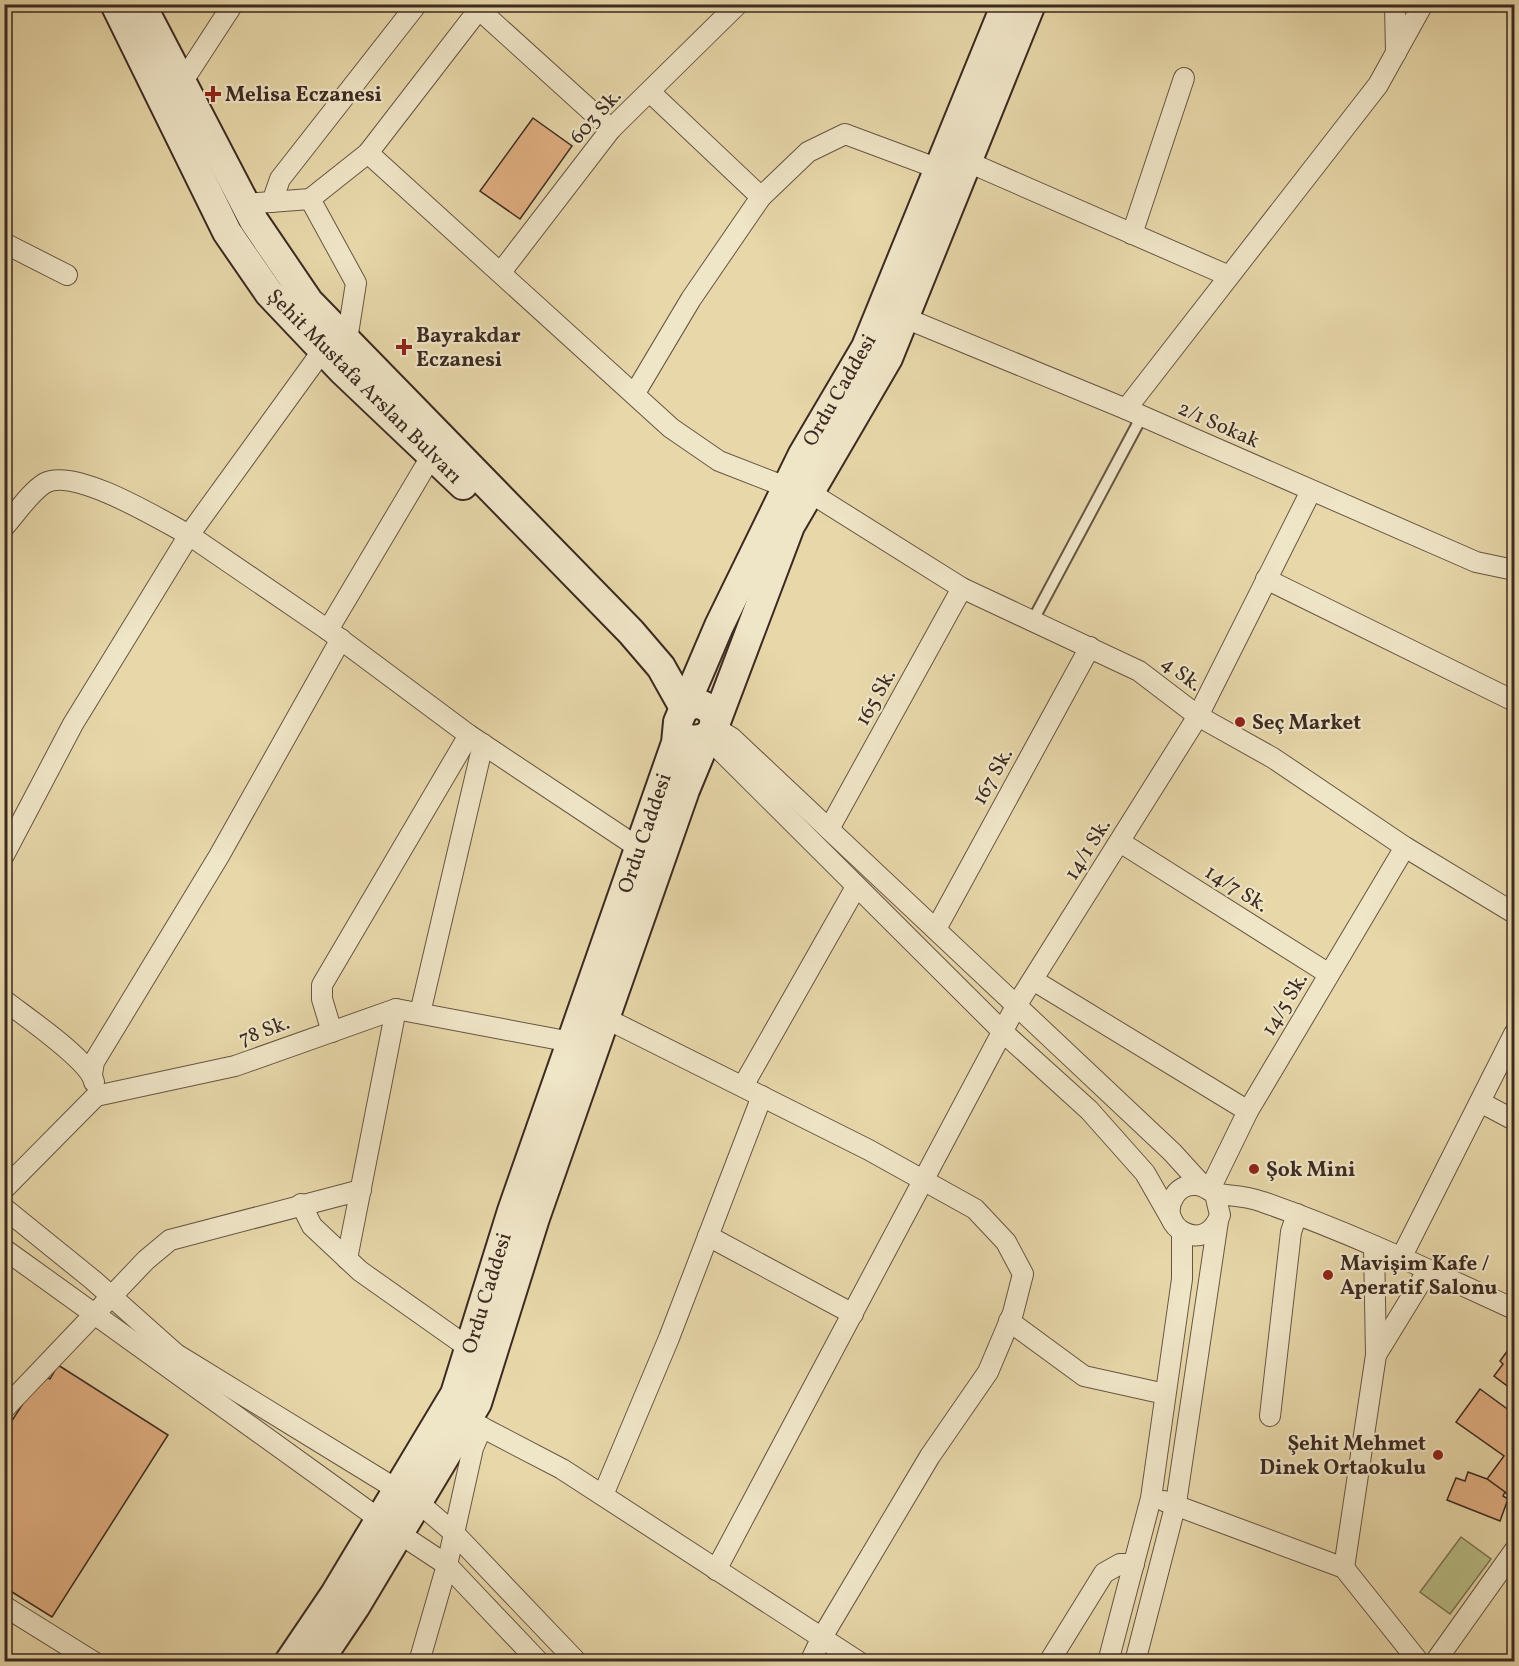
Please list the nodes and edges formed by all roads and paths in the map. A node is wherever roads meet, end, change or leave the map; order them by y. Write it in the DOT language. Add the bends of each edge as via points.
graph roads {
  1 [pos="115,4"];
  2 [pos="141,4"];
  3 [pos="233,4"];
  4 [pos="417,4"];
  5 [pos="738,4"];
  6 [pos="1006,4"];
  7 [pos="1031,4"];
  8 [pos="1395,4"];
  9 [pos="1423,4"];
  10 [pos="478,6"];
  11 [pos="1396,53"];
  12 [pos="1184,78"];
  13 [pos="182,84"];
  14 [pos="650,92"];
  15 [pos="611,129"];
  16 [pos="368,153"];
  17 [pos="953,166"];
  18 [pos="761,197"];
  19 [pos="310,199"];
  20 [pos="259,203"];
  21 [pos="1132,234"];
  22 [pos="4,243"];
  23 [pos="501,272"];
  24 [pos="67,276"];
  25 [pos="1229,276"];
  26 [pos="894,314"];
  27 [pos="335,345"];
  28 [pos="635,393"];
  29 [pos="1134,413"];
  30 [pos="432,455"];
  31 [pos="797,490"];
  32 [pos="1311,491"];
  33 [pos="4,527"];
  34 [pos="189,535"];
  35 [pos="1515,570"];
  36 [pos="1266,579"];
  37 [pos="962,588"];
  38 [pos="1033,620"];
  39 [pos="335,634"];
  40 [pos="1090,647"];
  41 [pos="1515,701"];
  42 [pos="1198,716"];
  43 [pos="693,725"];
  44 [pos="476,739"];
  45 [pos="829,829"];
  46 [pos="1120,842"];
  47 [pos="1405,847"];
  48 [pos="639,848"];
  49 [pos="4,855"];
  50 [pos="856,886"];
  51 [pos="1515,913"];
  52 [pos="936,929"];
  53 [pos="1329,974"];
  54 [pos="1033,980"];
  55 [pos="4,1000"];
  56 [pos="1016,1006"];
  57 [pos="396,1009"];
  58 [pos="420,1013"];
  59 [pos="595,1013"];
  60 [pos="332,1032"];
  61 [pos="1004,1033"];
  62 [pos="1515,1034"];
  63 [pos="584,1045"];
  64 [pos="92,1074"];
  65 [pos="743,1086"];
  66 [pos="96,1096"];
  67 [pos="762,1096"];
  68 [pos="1480,1102"];
  69 [pos="1248,1111"];
  70 [pos="1515,1120"];
  71 [pos="925,1181"];
  72 [pos="4,1189"];
  73 [pos="361,1190"];
  74 [pos="1209,1190"];
  75 [pos="301,1204"];
  76 [pos="4,1208"];
  77 [pos="1297,1214"];
  78 [pos="1218,1221"];
  79 [pos="1177,1227"];
  80 [pos="708,1236"];
  81 [pos="1374,1246"];
  82 [pos="4,1249"];
  83 [pos="1401,1258"];
  84 [pos="347,1259"];
  85 [pos="1428,1270"];
  86 [pos="111,1295"];
  87 [pos="1515,1308"];
  88 [pos="93,1314"];
  89 [pos="853,1314"];
  90 [pos="1009,1321"];
  91 [pos="469,1348"];
  92 [pos="1376,1355"];
  93 [pos="1165,1394"];
  94 [pos="4,1409"];
  95 [pos="1270,1416"];
  96 [pos="475,1424"];
  97 [pos="603,1495"];
  98 [pos="408,1497"];
  99 [pos="1151,1498"];
  100 [pos="1176,1503"];
  101 [pos="390,1526"];
  102 [pos="454,1533"];
  103 [pos="1515,1551"];
  104 [pos="447,1564"];
  105 [pos="1134,1564"];
  106 [pos="1344,1568"];
  107 [pos="716,1569"];
  108 [pos="4,1606"];
  109 [pos="821,1639"];
  110 [pos="1136,1661"];
  111 [pos="94,1662"];
  112 [pos="289,1662"];
  113 [pos="318,1662"];
  114 [pos="419,1662"];
  115 [pos="539,1662"];
  116 [pos="577,1662"];
  117 [pos="810,1662"];
  118 [pos="859,1662"];
  119 [pos="1049,1662"];
  120 [pos="1108,1662"];
  121 [pos="1419,1662"];
  122 [pos="1436,1662"];
  1 -- 27 [label="main road, Şehit Mustafa Arslan Bulvarı" via="227,232 269,293"];
  2 -- 13 [label="main road, Şehit Mustafa Arslan Bulvarı"];
  3 -- 13 [label="street"];
  4 -- 20 [label="street"];
  5 -- 14 [label="street, 603 Sk."];
  6 -- 17 [label="main road, Ordu Caddesi"];
  7 -- 17 [label="main road, Ordu Caddesi"];
  8 -- 11 [label="street"];
  9 -- 11 [label="street"];
  10 -- 15 [label="street"];
  10 -- 16 [label="street"];
  11 -- 25 [label="street" via="1378,85"];
  12 -- 21 [label="street"];
  13 -- 20 [label="main road, Şehit Mustafa Arslan Bulvarı"];
  14 -- 15 [label="street, 603 Sk."];
  14 -- 18 [label="street"];
  15 -- 23 [label="street, 603 Sk."];
  16 -- 19 [label="street"];
  16 -- 23 [label="street, 4 Sk."];
  17 -- 18 [label="street" via="845,134 808,152"];
  17 -- 21 [label="street"];
  17 -- 26 [label="main road, Ordu Caddesi"];
  18 -- 28 [label="street" via="691,299"];
  19 -- 20 [label="street"];
  19 -- 27 [label="street" via="356,283"];
  20 -- 27 [label="main road, Şehit Mustafa Arslan Bulvarı"];
  21 -- 25 [label="street"];
  22 -- 24 [label="street"];
  23 -- 28 [label="street, 4 Sk."];
  25 -- 29 [label="street"];
  26 -- 29 [label="street, 2/1 Sokak"];
  26 -- 31 [label="main road, Ordu Caddesi" via="866,347"];
  27 -- 30 [label="main road, Şehit Mustafa Arslan Bulvarı"];
  27 -- 34 [label="street"];
  27 -- 43 [label="main road, Şehit Mustafa Arslan Bulvarı" via="631,632 661,668"];
  28 -- 31 [label="street, 4 Sk." via="671,428 719,461"];
  29 -- 32 [label="street, 2/1 Sokak"];
  29 -- 38 [label="lane"];
  30 -- 39 [label="street"];
  30 -- 43 [label="main road, Şehit Mustafa Arslan Bulvarı" via="585,602"];
  31 -- 37 [label="street, 4 Sk."];
  31 -- 43 [label="main road, Ordu Caddesi" via="719,626"];
  32 -- 35 [label="street, 2/1 Sokak" via="1476,562"];
  32 -- 36 [label="street, 14/1 Sk."];
  33 -- 34 [label="street" via="40,487 65,480 109,492"];
  34 -- 39 [label="street"];
  34 -- 49 [label="street" via="73,724"];
  36 -- 41 [label="street"];
  36 -- 42 [label="street, 14/1 Sk."];
  37 -- 38 [label="street, 4 Sk."];
  37 -- 45 [label="street, 165 Sk."];
  38 -- 40 [label="street, 4 Sk."];
  39 -- 44 [label="street"];
  39 -- 64 [label="street" via="219,856 93,1062"];
  40 -- 42 [label="street, 4 Sk." via="1139,671"];
  40 -- 52 [label="street, 167 Sk."];
  42 -- 46 [label="street, 14/1 Sk."];
  42 -- 47 [label="street, 4 Sk." via="1274,758"];
  43 -- 45 [label="street" via="732,738"];
  43 -- 48 [label="main road, Ordu Caddesi" via="676,743"];
  43 -- 50 [label="street"];
  43 -- 59 [label="main road, Ordu Caddesi" via="685,790"];
  44 -- 48 [label="street"];
  44 -- 58 [label="street"];
  44 -- 60 [label="street" via="322,985"];
  45 -- 52 [label="street"];
  46 -- 53 [label="street, 14/7 Sk."];
  46 -- 54 [label="street, 14/1 Sk."];
  47 -- 51 [label="street, 4 Sk."];
  47 -- 53 [label="street, 14/5 Sk."];
  48 -- 59 [label="main road, Ordu Caddesi"];
  50 -- 61 [label="street"];
  50 -- 65 [label="street"];
  52 -- 56 [label="street"];
  53 -- 69 [label="street, 14/5 Sk."];
  54 -- 56 [label="street, 14/1 Sk."];
  54 -- 69 [label="street"];
  55 -- 64 [label="street"];
  56 -- 61 [label="street, 14/1 Sk."];
  56 -- 74 [label="street"];
  57 -- 58 [label="street, 78 Sk."];
  57 -- 60 [label="street, 78 Sk."];
  57 -- 73 [label="street"];
  58 -- 63 [label="street, 78 Sk."];
  59 -- 63 [label="main road, Ordu Caddesi"];
  59 -- 65 [label="street"];
  60 -- 66 [label="street, 78 Sk." via="235,1066"];
  61 -- 71 [label="street, 14/1 Sk."];
  61 -- 79 [label="street" via="1089,1110 1145,1173"];
  62 -- 68 [label="street"];
  63 -- 91 [label="main road, Ordu Caddesi" via="512,1211"];
  63 -- 96 [label="main road, Ordu Caddesi" via="477,1403"];
  64 -- 66 [label="street"];
  65 -- 67 [label="street"];
  66 -- 72 [label="street"];
  67 -- 71 [label="street"];
  67 -- 80 [label="street"];
  68 -- 70 [label="street"];
  68 -- 83 [label="street"];
  69 -- 74 [label="street, 14/5 Sk."];
  71 -- 89 [label="street, 14/1 Sk."];
  71 -- 90 [label="street" via="975,1209 1006,1242 1023,1274"];
  73 -- 75 [label="street"];
  73 -- 84 [label="street"];
  74 -- 77 [label="street" via="1245,1195"];
  74 -- 78 [label="street" via="1220,1207"];
  74 -- 79 [label="street" via="1195,1185 1179,1190 1170,1205"];
  75 -- 84 [label="street" via="312,1226"];
  75 -- 86 [label="street" via="170,1240"];
  76 -- 86 [label="street"];
  77 -- 81 [label="street"];
  77 -- 95 [label="street" via="1291,1232"];
  78 -- 79 [label="street" via="1198,1235"];
  78 -- 100 [label="street"];
  79 -- 93 [label="street" via="1182,1279"];
  80 -- 89 [label="street"];
  80 -- 97 [label="street"];
  81 -- 83 [label="street"];
  81 -- 92 [label="street"];
  82 -- 88 [label="street"];
  83 -- 85 [label="street"];
  84 -- 91 [label="street"];
  85 -- 87 [label="street"];
  85 -- 92 [label="street"];
  86 -- 88 [label="street"];
  86 -- 98 [label="street" via="176,1354"];
  88 -- 94 [label="street"];
  88 -- 101 [label="street"];
  89 -- 107 [label="street, 14/1 Sk."];
  90 -- 93 [label="street" via="1084,1376"];
  90 -- 109 [label="street" via="988,1372 930,1456"];
  91 -- 98 [label="main road, Ordu Caddesi" via="455,1394"];
  92 -- 106 [label="street"];
  93 -- 99 [label="street"];
  96 -- 97 [label="street"];
  96 -- 98 [label="main road, Ordu Caddesi"];
  96 -- 102 [label="street"];
  97 -- 107 [label="street"];
  98 -- 101 [label="main road, Ordu Caddesi"];
  98 -- 102 [label="street"];
  99 -- 100 [label="street"];
  99 -- 105 [label="street"];
  100 -- 106 [label="street"];
  100 -- 110 [label="street"];
  101 -- 104 [label="street"];
  101 -- 112 [label="main road, Ordu Caddesi" via="335,1594"];
  101 -- 113 [label="main road, Ordu Caddesi"];
  102 -- 104 [label="street"];
  102 -- 116 [label="street"];
  103 -- 122 [label="street"];
  104 -- 114 [label="street"];
  104 -- 115 [label="street"];
  105 -- 119 [label="street" via="1120,1564 1104,1573"];
  105 -- 120 [label="street"];
  106 -- 121 [label="street"];
  107 -- 109 [label="street"];
  108 -- 111 [label="street"];
  109 -- 117 [label="street"];
  109 -- 118 [label="street"];
}
